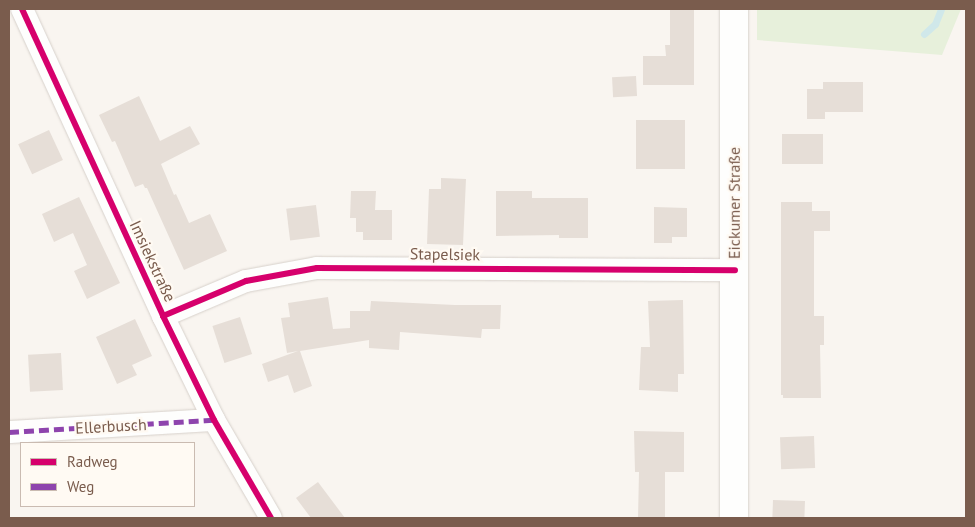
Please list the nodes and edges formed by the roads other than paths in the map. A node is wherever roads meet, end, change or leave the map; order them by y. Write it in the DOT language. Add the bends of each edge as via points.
graph roads {
  1 [pos="22,9"];
  2 [pos="734,9"];
  3 [pos="735,270"];
  4 [pos="163,316"];
  5 [pos="214,420"];
  6 [pos="9,432"];
  7 [pos="271,518"];
  8 [pos="734,518"];
  1 -- 4 [label="street, Imsiekstraße"];
  2 -- 3 [label="main road, Eickumer Straße"];
  3 -- 4 [label="street, Stapelsiek" via="317,268 246,281"];
  3 -- 8 [label="main road, Eickumer Straße"];
  4 -- 5 [label="street, Imsiekstraße"];
  5 -- 6 [label="street, Ellerbusch"];
  5 -- 7 [label="street, Imsiekstraße"];
}
